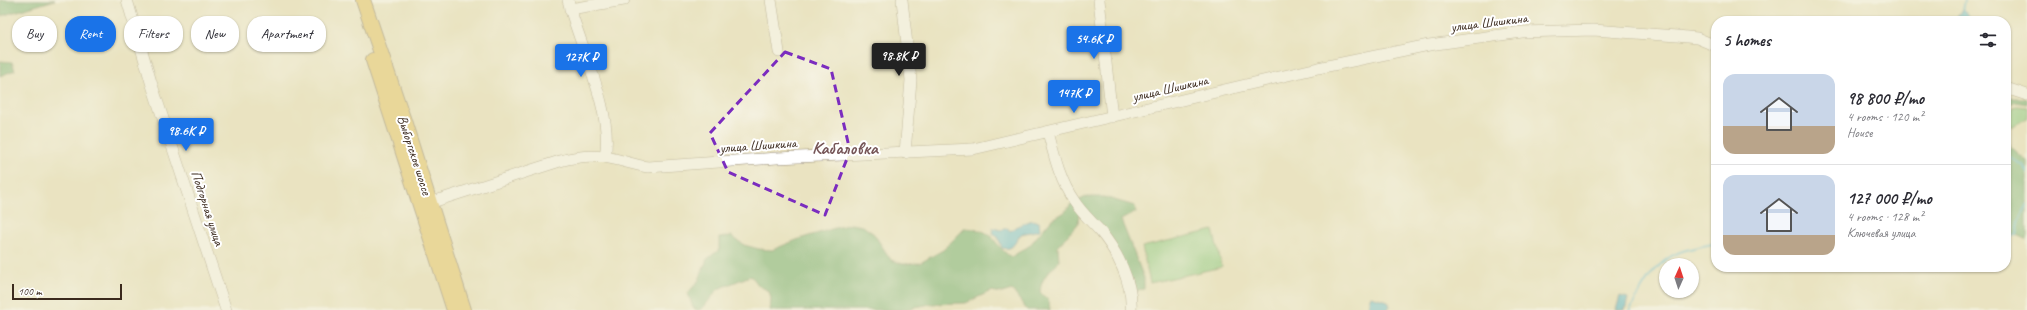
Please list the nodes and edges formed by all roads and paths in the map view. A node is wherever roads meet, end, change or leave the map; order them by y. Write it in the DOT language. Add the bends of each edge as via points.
graph roads {
  1 [pos="127,0"];
  2 [pos="354,0"];
  3 [pos="363,0"];
  4 [pos="624,0"];
  5 [pos="771,0"];
  6 [pos="902,0"];
  7 [pos="1099,0"];
  8 [pos="569,4"];
  9 [pos="1711,44"];
  10 [pos="779,52"];
  11 [pos="2011,90"];
  12 [pos="2027,95"];
  13 [pos="1112,117"];
  14 [pos="1048,132"];
  15 [pos="906,153"];
  16 [pos="605,157"];
  17 [pos="425,204"];
  18 [pos="226,310"];
  19 [pos="454,310"];
  20 [pos="464,310"];
  21 [pos="1131,310"];
  1 -- 18 [label="street, Подгорная улица" via="151,82"];
  2 -- 17 [label="main road, Выборгское шоссе"];
  3 -- 17 [label="main road, Выборгское шоссе"];
  4 -- 8 [label="street"];
  5 -- 10 [label="street"];
  6 -- 15 [label="street" via="911,80"];
  7 -- 13 [label="street"];
  8 -- 16 [label="street" via="606,127 608,143"];
  9 -- 13 [label="street, улица Шишкина" via="1697,38 1593,30 1522,32 1424,46 1318,68"];
  11 -- 12 [label="street"];
  13 -- 14 [label="street, улица Шишкина"];
  14 -- 15 [label="street, улица Шишкина" via="973,149"];
  14 -- 21 [label="street" via="1057,164 1073,200 1115,252 1132,300"];
  15 -- 16 [label="street, улица Шишкина" via="648,167"];
  16 -- 17 [label="street, улица Шишкина" via="578,156"];
  17 -- 19 [label="main road, Выборгское шоссе"];
  17 -- 20 [label="main road, Выборгское шоссе"];
}
